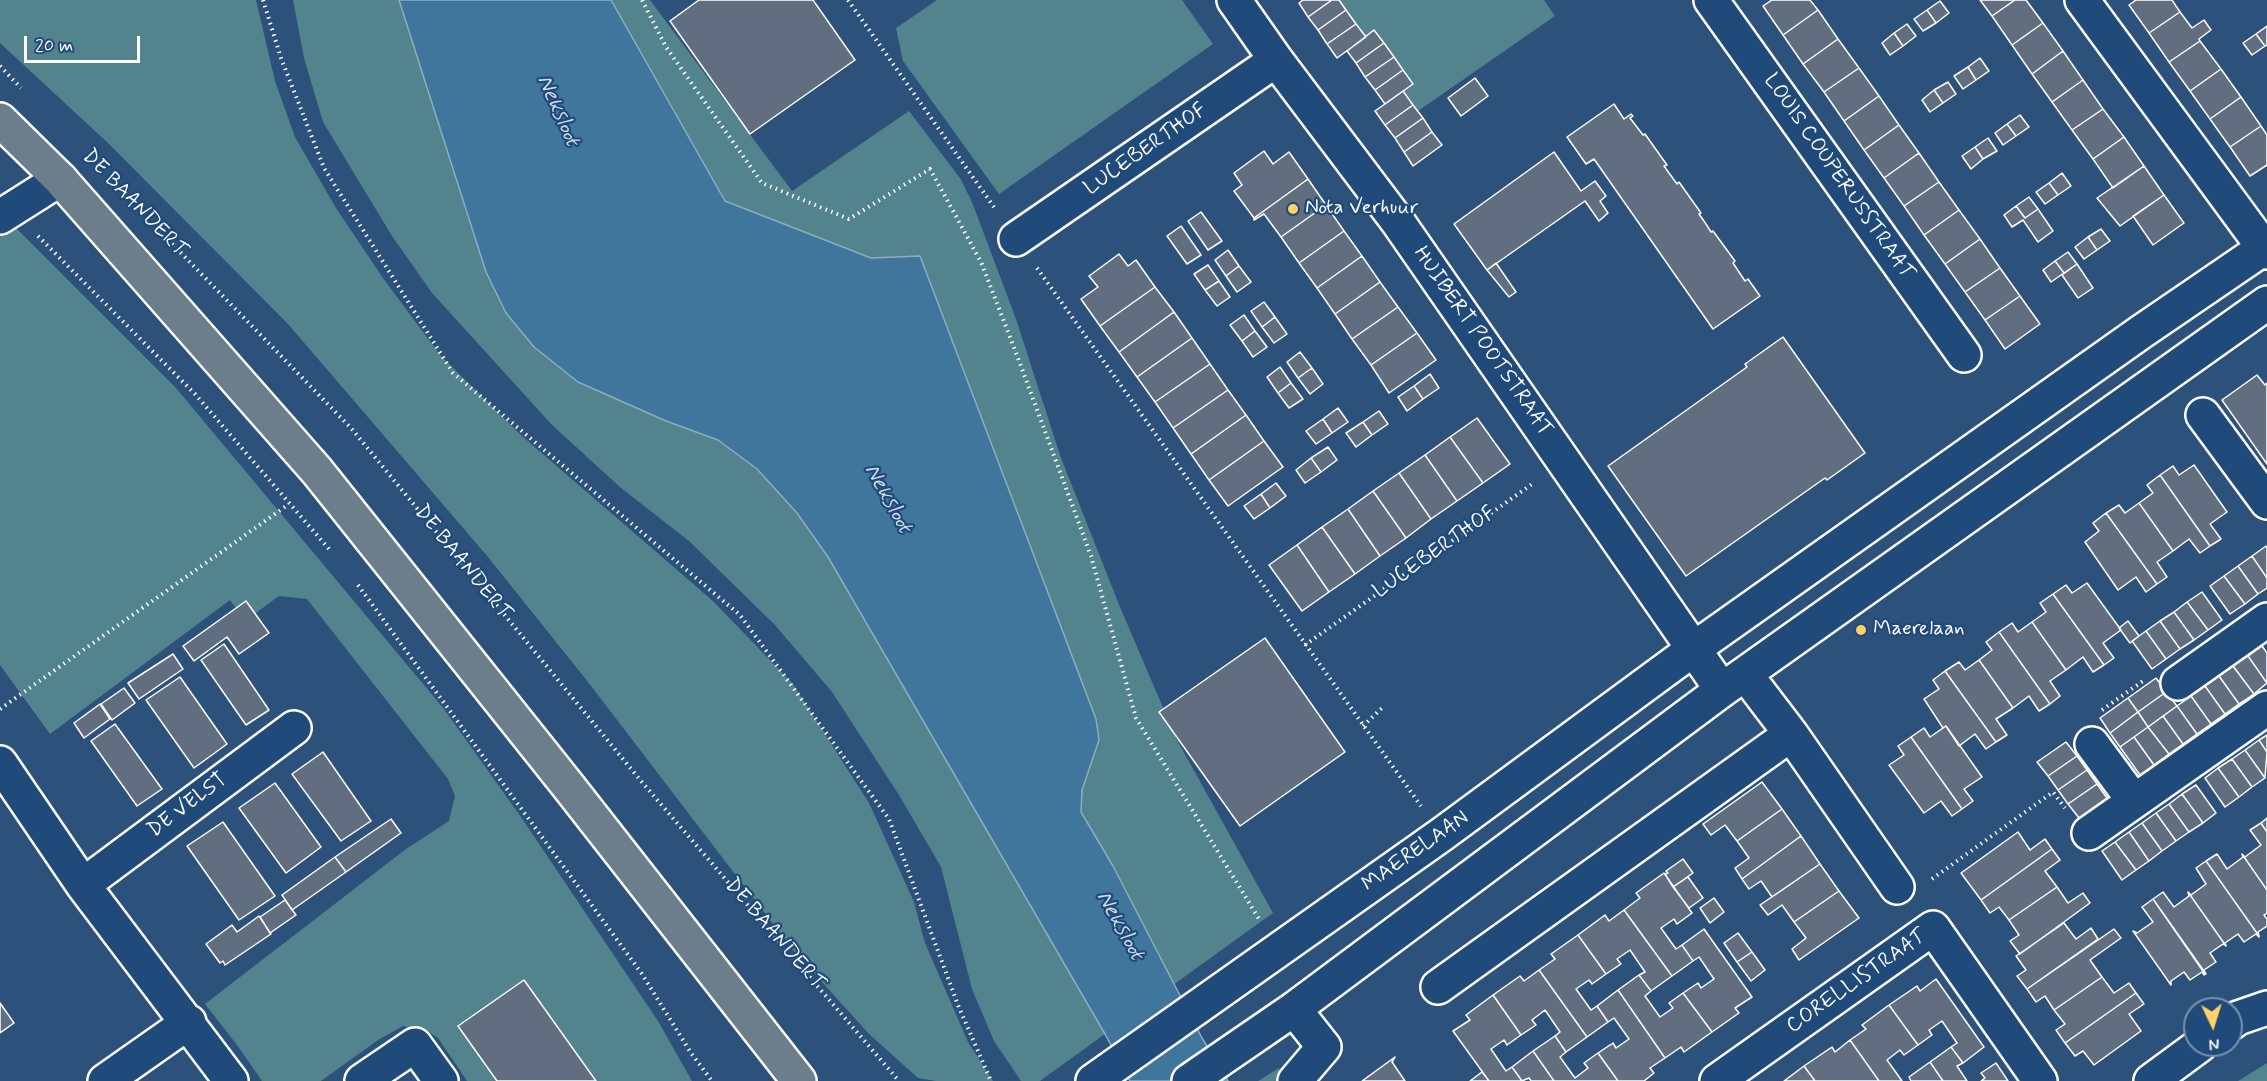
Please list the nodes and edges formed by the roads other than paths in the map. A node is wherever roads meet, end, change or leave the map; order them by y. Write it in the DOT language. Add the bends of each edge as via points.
graph roads {
  1 [pos="1234,0"];
  2 [pos="1711,0"];
  3 [pos="2082,0"];
  4 [pos="1276,60"];
  5 [pos="0,120"];
  6 [pos="60,178"];
  7 [pos="6,213"];
  8 [pos="1016,239"];
  9 [pos="2266,248"];
  10 [pos="2267,303"];
  11 [pos="1964,355"];
  12 [pos="2203,415"];
  13 [pos="2260,493"];
  14 [pos="2267,620"];
  15 [pos="1695,648"];
  16 [pos="1734,682"];
  17 [pos="2178,682"];
  18 [pos="2267,708"];
  19 [pos="294,728"];
  20 [pos="1791,734"];
  21 [pos="2092,744"];
  22 [pos="0,764"];
  23 [pos="2134,801"];
  24 [pos="2089,832"];
  25 [pos="83,885"];
  26 [pos="1897,887"];
  27 [pos="1438,987"];
  28 [pos="2267,1008"];
  29 [pos="1294,1009"];
  30 [pos="2243,1016"];
  31 [pos="189,1022"];
  32 [pos="2184,1057"];
  33 [pos="1102,1074"];
  34 [pos="105,1081"];
  35 [pos="231,1081"];
  36 [pos="362,1081"];
  37 [pos="441,1081"];
  38 [pos="799,1081"];
  39 [pos="1189,1081"];
  40 [pos="1295,1081"];
  41 [pos="1717,1081"];
  42 [pos="2040,1081"];
  43 [pos="2151,1081"];
  1 -- 4 [label="street, HUIBERT POOTSTRAAT"];
  2 -- 11 [label="street, LOUIS COUPERUSSTRAAT"];
  3 -- 9 [label="street"];
  4 -- 8 [label="street, LUCEBERTHOF"];
  4 -- 15 [label="street, HUIBERT POOTSTRAAT" via="1398,222"];
  5 -- 6 [label="main road, DE BAANDERT"];
  6 -- 7 [label="street"];
  6 -- 38 [label="main road, DE BAANDERT" via="317,471"];
  9 -- 15 [label="street, MAERELAAN"];
  10 -- 16 [label="street"];
  12 -- 13 [label="street"];
  14 -- 17 [label="street"];
  15 -- 16 [label="street, HUIBERT POOTSTRAAT"];
  15 -- 33 [label="street, MAERELAAN" via="1441,835"];
  16 -- 20 [label="street"];
  16 -- 29 [label="street"];
  18 -- 23 [label="street"];
  19 -- 25 [label="street, DE VELST"];
  20 -- 26 [label="street"];
  20 -- 27 [label="street"];
  21 -- 23 [label="street"];
  22 -- 25 [label="street"];
  23 -- 24 [label="street"];
  25 -- 31 [label="street"];
  28 -- 30 [label="street"];
  29 -- 39 [label="street"];
  29 -- 40 [label="street" via="1324,1047"];
  31 -- 34 [label="street"];
  31 -- 35 [label="street"];
  32 -- 43 [label="street"];
  36 -- 37 [label="street" via="415,1045"];
  41 -- 42 [label="street, CORELLISTRAAT" via="1933,928"];
}
